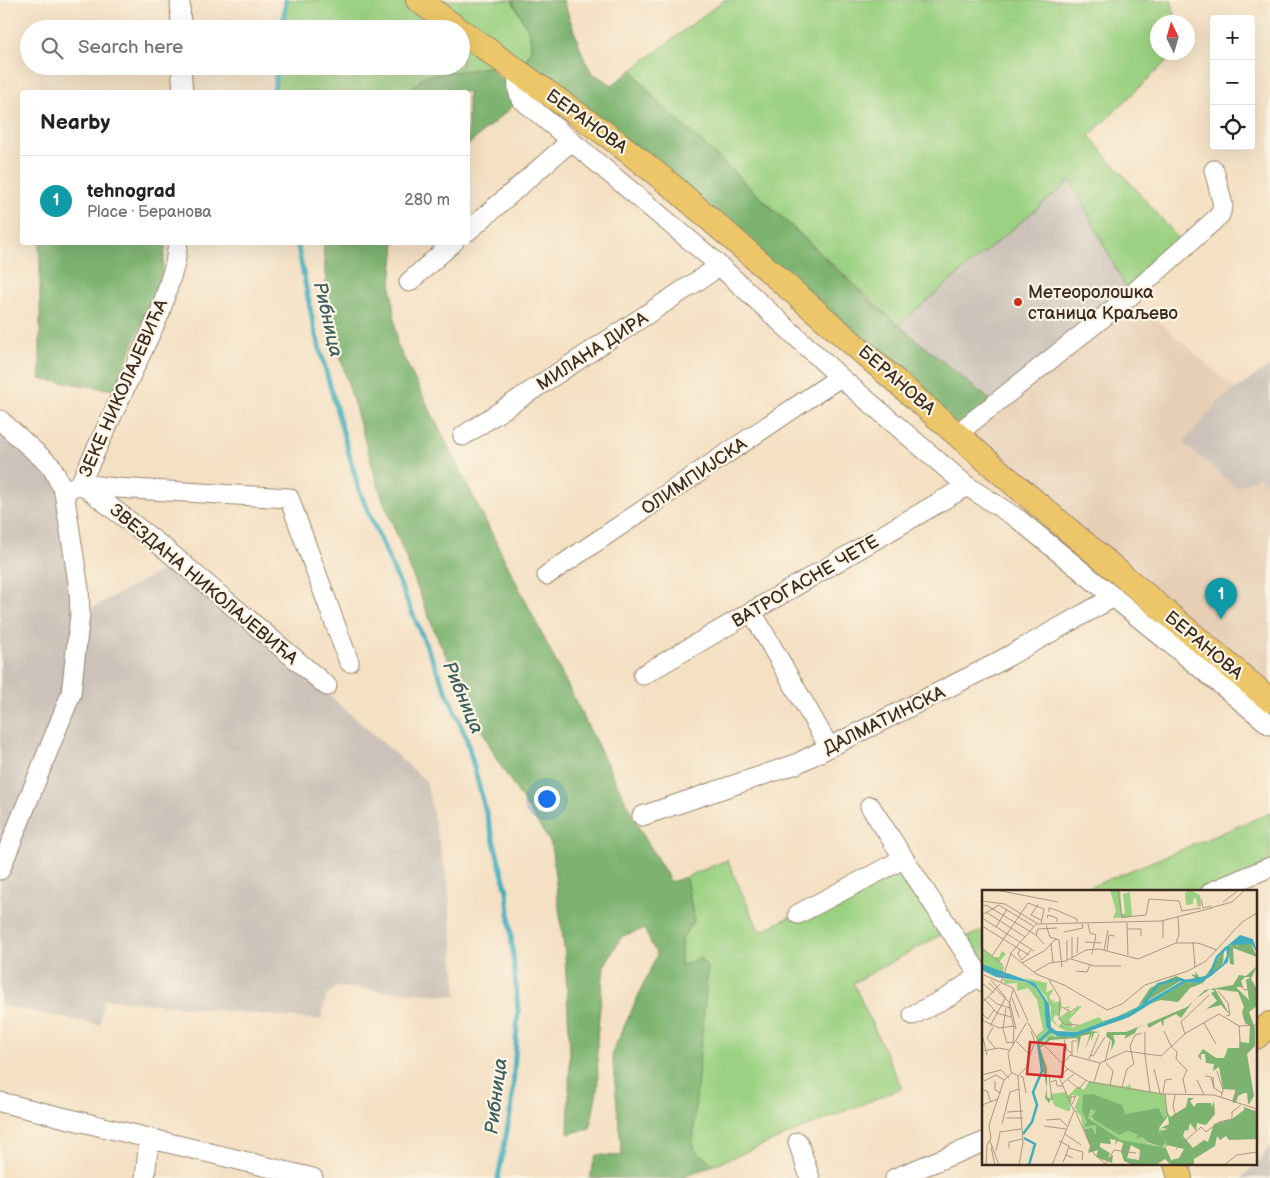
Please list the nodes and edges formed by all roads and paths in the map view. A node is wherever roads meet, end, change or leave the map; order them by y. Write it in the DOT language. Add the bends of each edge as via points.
graph roads {
  1 [pos="180,0"];
  2 [pos="425,5"];
  3 [pos="181,20"];
  4 [pos="446,20"];
  5 [pos="470,37"];
  6 [pos="517,70"];
  7 [pos="182,75"];
  8 [pos="183,90"];
  9 [pos="571,141"];
  10 [pos="1214,170"];
  11 [pos="470,229"];
  12 [pos="178,245"];
  13 [pos="451,245"];
  14 [pos="720,266"];
  15 [pos="410,282"];
  16 [pos="840,377"];
  17 [pos="0,420"];
  18 [pos="958,433"];
  19 [pos="463,436"];
  20 [pos="1007,478"];
  21 [pos="967,486"];
  22 [pos="72,488"];
  23 [pos="990,500"];
  24 [pos="547,575"];
  25 [pos="1114,597"];
  26 [pos="752,612"];
  27 [pos="349,662"];
  28 [pos="643,675"];
  29 [pos="327,686"];
  30 [pos="1269,696"];
  31 [pos="1270,725"];
  32 [pos="828,747"];
  33 [pos="870,806"];
  34 [pos="642,816"];
  35 [pos="903,859"];
  36 [pos="1270,867"];
  37 [pos="0,870"];
  38 [pos="1217,890"];
  39 [pos="798,914"];
  40 [pos="981,979"];
  41 [pos="913,1015"];
  42 [pos="1270,1024"];
  43 [pos="1258,1035"];
  44 [pos="0,1102"];
  45 [pos="149,1139"];
  46 [pos="798,1142"];
  47 [pos="982,1143"];
  48 [pos="145,1178"];
  49 [pos="313,1178"];
  50 [pos="810,1178"];
  51 [pos="895,1178"];
  1 -- 3 [label="street"];
  2 -- 4 [label="main road"];
  5 -- 6 [label="main road, БЕРАНОВА"];
  6 -- 9 [label="street, БЕРАНОВА" via="521,99"];
  6 -- 18 [label="main road, БЕРАНОВА" via="672,186"];
  7 -- 8 [label="street"];
  9 -- 11 [label="street, БЕРАНОВА"];
  9 -- 14 [label="street, БЕРАНОВА"];
  10 -- 18 [label="street" via="1223,205 1220,215 1130,296"];
  12 -- 22 [label="street, ЗЕКЕ НИКОЛАЈЕВИЋА" via="160,313"];
  13 -- 15 [label="street"];
  14 -- 16 [label="street, БЕРАНОВА"];
  14 -- 19 [label="street, МИЛАНА ДИРА"];
  16 -- 21 [label="street, БЕРАНОВА"];
  16 -- 24 [label="street, ОЛИМПИЈСКА"];
  17 -- 22 [label="street"];
  18 -- 20 [label="main road, БЕРАНОВА"];
  20 -- 23 [label="street"];
  20 -- 30 [label="main road, БЕРАНОВА"];
  21 -- 23 [label="street, БЕРАНОВА"];
  21 -- 26 [label="street, ВАТРОГАСНЕ ЧЕТЕ"];
  22 -- 27 [label="street, ЗВЕЗДАНА НИКОЛАЈЕВИЋА" via="289,498"];
  22 -- 29 [label="street, ЗВЕЗДАНА НИКОЛАЈЕВИЋА" via="164,548"];
  22 -- 37 [label="street, ЗЕКЕ НИКОЛАЈЕВИЋА" via="80,614 71,694"];
  23 -- 25 [label="street, БЕРАНОВА"];
  25 -- 31 [label="street, БЕРАНОВА"];
  25 -- 32 [label="street, ДАЛМАТИНСКА" via="989,668"];
  26 -- 28 [label="street, ВАТРОГАСНЕ ЧЕТЕ"];
  26 -- 32 [label="street"];
  32 -- 34 [label="street, ДАЛМАТИНСКА" via="796,764"];
  33 -- 35 [label="street"];
  35 -- 39 [label="street"];
  35 -- 40 [label="street"];
  36 -- 38 [label="street"];
  40 -- 41 [label="street"];
  42 -- 43 [label="main road"];
  44 -- 45 [label="street"];
  45 -- 48 [label="street"];
  45 -- 49 [label="street"];
  46 -- 50 [label="street"];
  47 -- 51 [label="street"];
}
